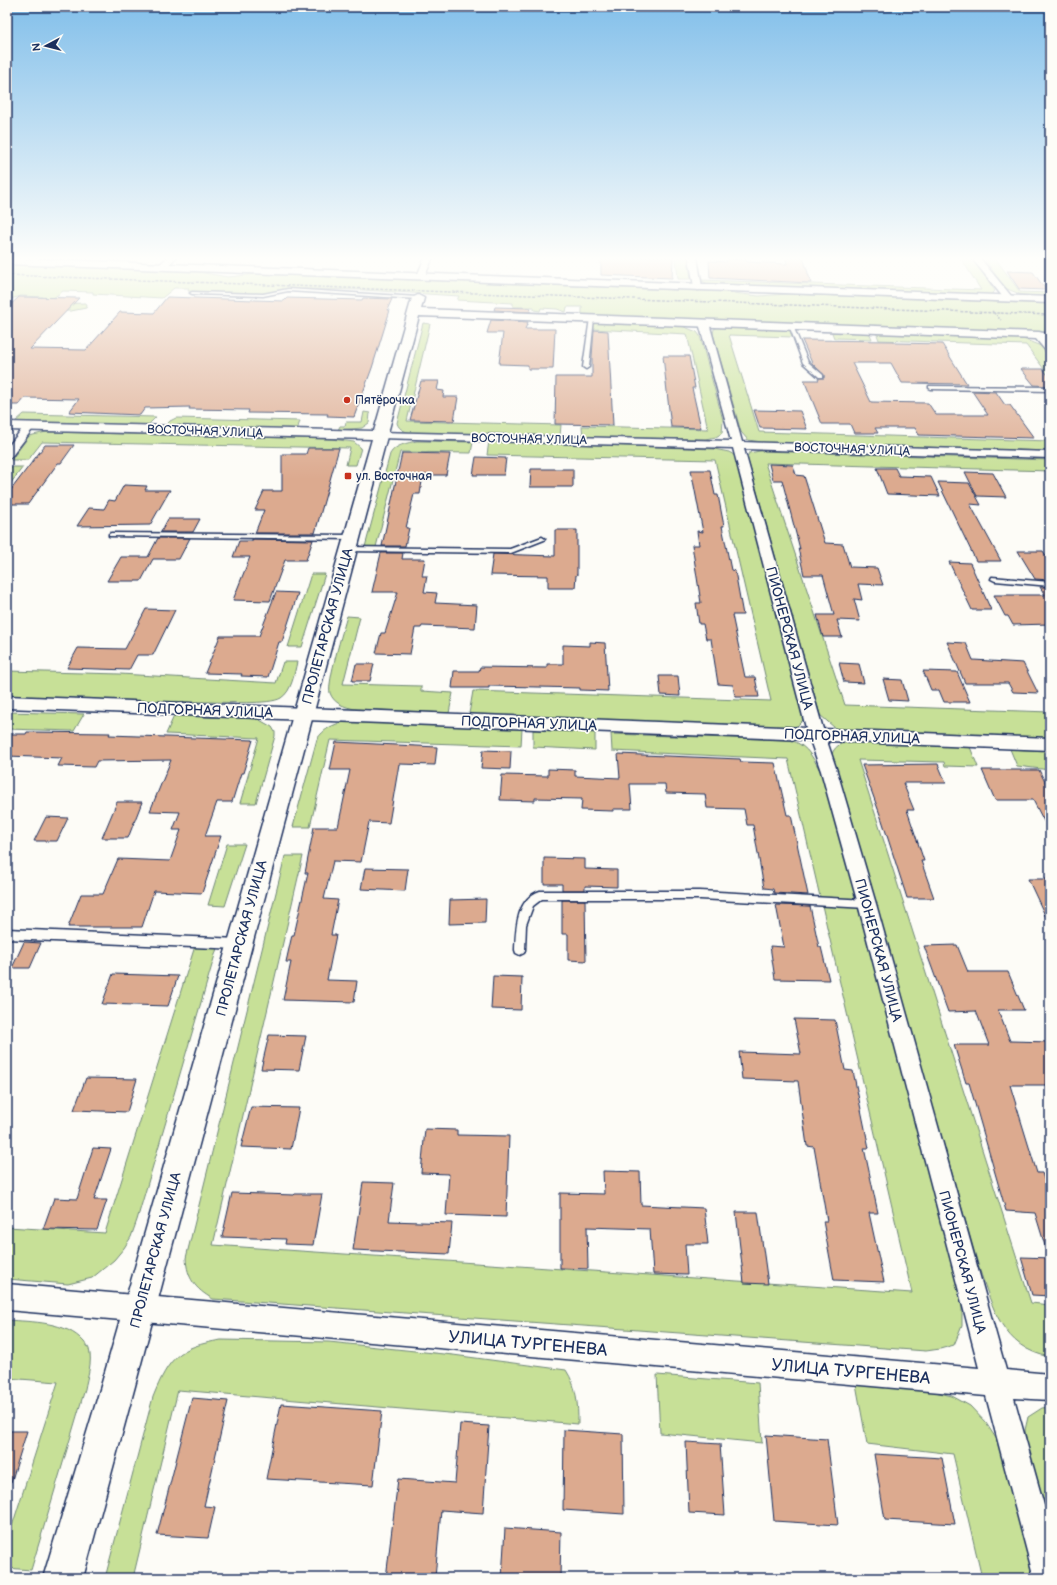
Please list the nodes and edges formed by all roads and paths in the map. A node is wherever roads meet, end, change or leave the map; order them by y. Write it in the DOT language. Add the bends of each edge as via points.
graph roads {
  1 [pos="409,331"];
  2 [pos="590,331"];
  3 [pos="706,331"];
  4 [pos="793,331"];
  5 [pos="917,331"];
  6 [pos="1045,336"];
  7 [pos="1050,348"];
  8 [pos="586,367"];
  9 [pos="821,376"];
  10 [pos="931,387"];
  11 [pos="1050,389"];
  12 [pos="7,426"];
  13 [pos="30,426"];
  14 [pos="380,436"];
  15 [pos="737,445"];
  16 [pos="7,455"];
  17 [pos="1050,455"];
  18 [pos="111,535"];
  19 [pos="542,539"];
  20 [pos="350,543"];
  21 [pos="995,579"];
  22 [pos="1050,584"];
  23 [pos="7,702"];
  24 [pos="303,714"];
  25 [pos="816,734"];
  26 [pos="1050,744"];
  27 [pos="867,904"];
  28 [pos="7,934"];
  29 [pos="240,944"];
  30 [pos="520,950"];
  31 [pos="7,1297"];
  32 [pos="140,1308"];
  33 [pos="995,1383"];
  34 [pos="1050,1387"];
  35 [pos="63,1578"];
  36 [pos="1049,1578"];
  1 -- 14 [label="street, ПРОЛЕТАРСКАЯ УЛИЦА"];
  2 -- 8 [label="lane" via="590,352"];
  3 -- 15 [label="street, ПИОНЕРСКАЯ УЛИЦА"];
  4 -- 9 [label="lane" via="806,363"];
  5 -- 6 [label="street"];
  6 -- 7 [label="street"];
  10 -- 11 [label="lane"];
  12 -- 13 [label="street, ВОСТОЧНАЯ УЛИЦА"];
  13 -- 14 [label="street, ВОСТОЧНАЯ УЛИЦА"];
  13 -- 16 [label="street"];
  14 -- 15 [label="street, ВОСТОЧНАЯ УЛИЦА"];
  14 -- 20 [label="street, ПРОЛЕТАРСКАЯ УЛИЦА"];
  15 -- 17 [label="street, ВОСТОЧНАЯ УЛИЦА"];
  15 -- 25 [label="street, ПИОНЕРСКАЯ УЛИЦА"];
  18 -- 20 [label="lane"];
  19 -- 20 [label="lane" via="511,551"];
  20 -- 24 [label="street, ПРОЛЕТАРСКАЯ УЛИЦА"];
  21 -- 22 [label="lane"];
  23 -- 24 [label="street, ПОДГОРНАЯ УЛИЦА"];
  24 -- 25 [label="street, ПОДГОРНАЯ УЛИЦА"];
  24 -- 29 [label="street, ПРОЛЕТАРСКАЯ УЛИЦА"];
  25 -- 26 [label="street, ПОДГОРНАЯ УЛИЦА"];
  25 -- 27 [label="street, ПИОНЕРСКАЯ УЛИЦА"];
  27 -- 30 [label="lane" via="700,896 540,895 529,903 521,925"];
  27 -- 33 [label="street, ПИОНЕРСКАЯ УЛИЦА"];
  28 -- 29 [label="lane"];
  29 -- 32 [label="street, ПРОЛЕТАРСКАЯ УЛИЦА"];
  31 -- 32 [label="street, УЛИЦА ТУРГЕНЕВА"];
  32 -- 33 [label="street, УЛИЦА ТУРГЕНЕВА"];
  32 -- 35 [label="street, ПРОЛЕТАРСКАЯ УЛИЦА"];
  33 -- 34 [label="street, УЛИЦА ТУРГЕНЕВА"];
  33 -- 36 [label="street, ПИОНЕРСКАЯ УЛИЦА"];
}
